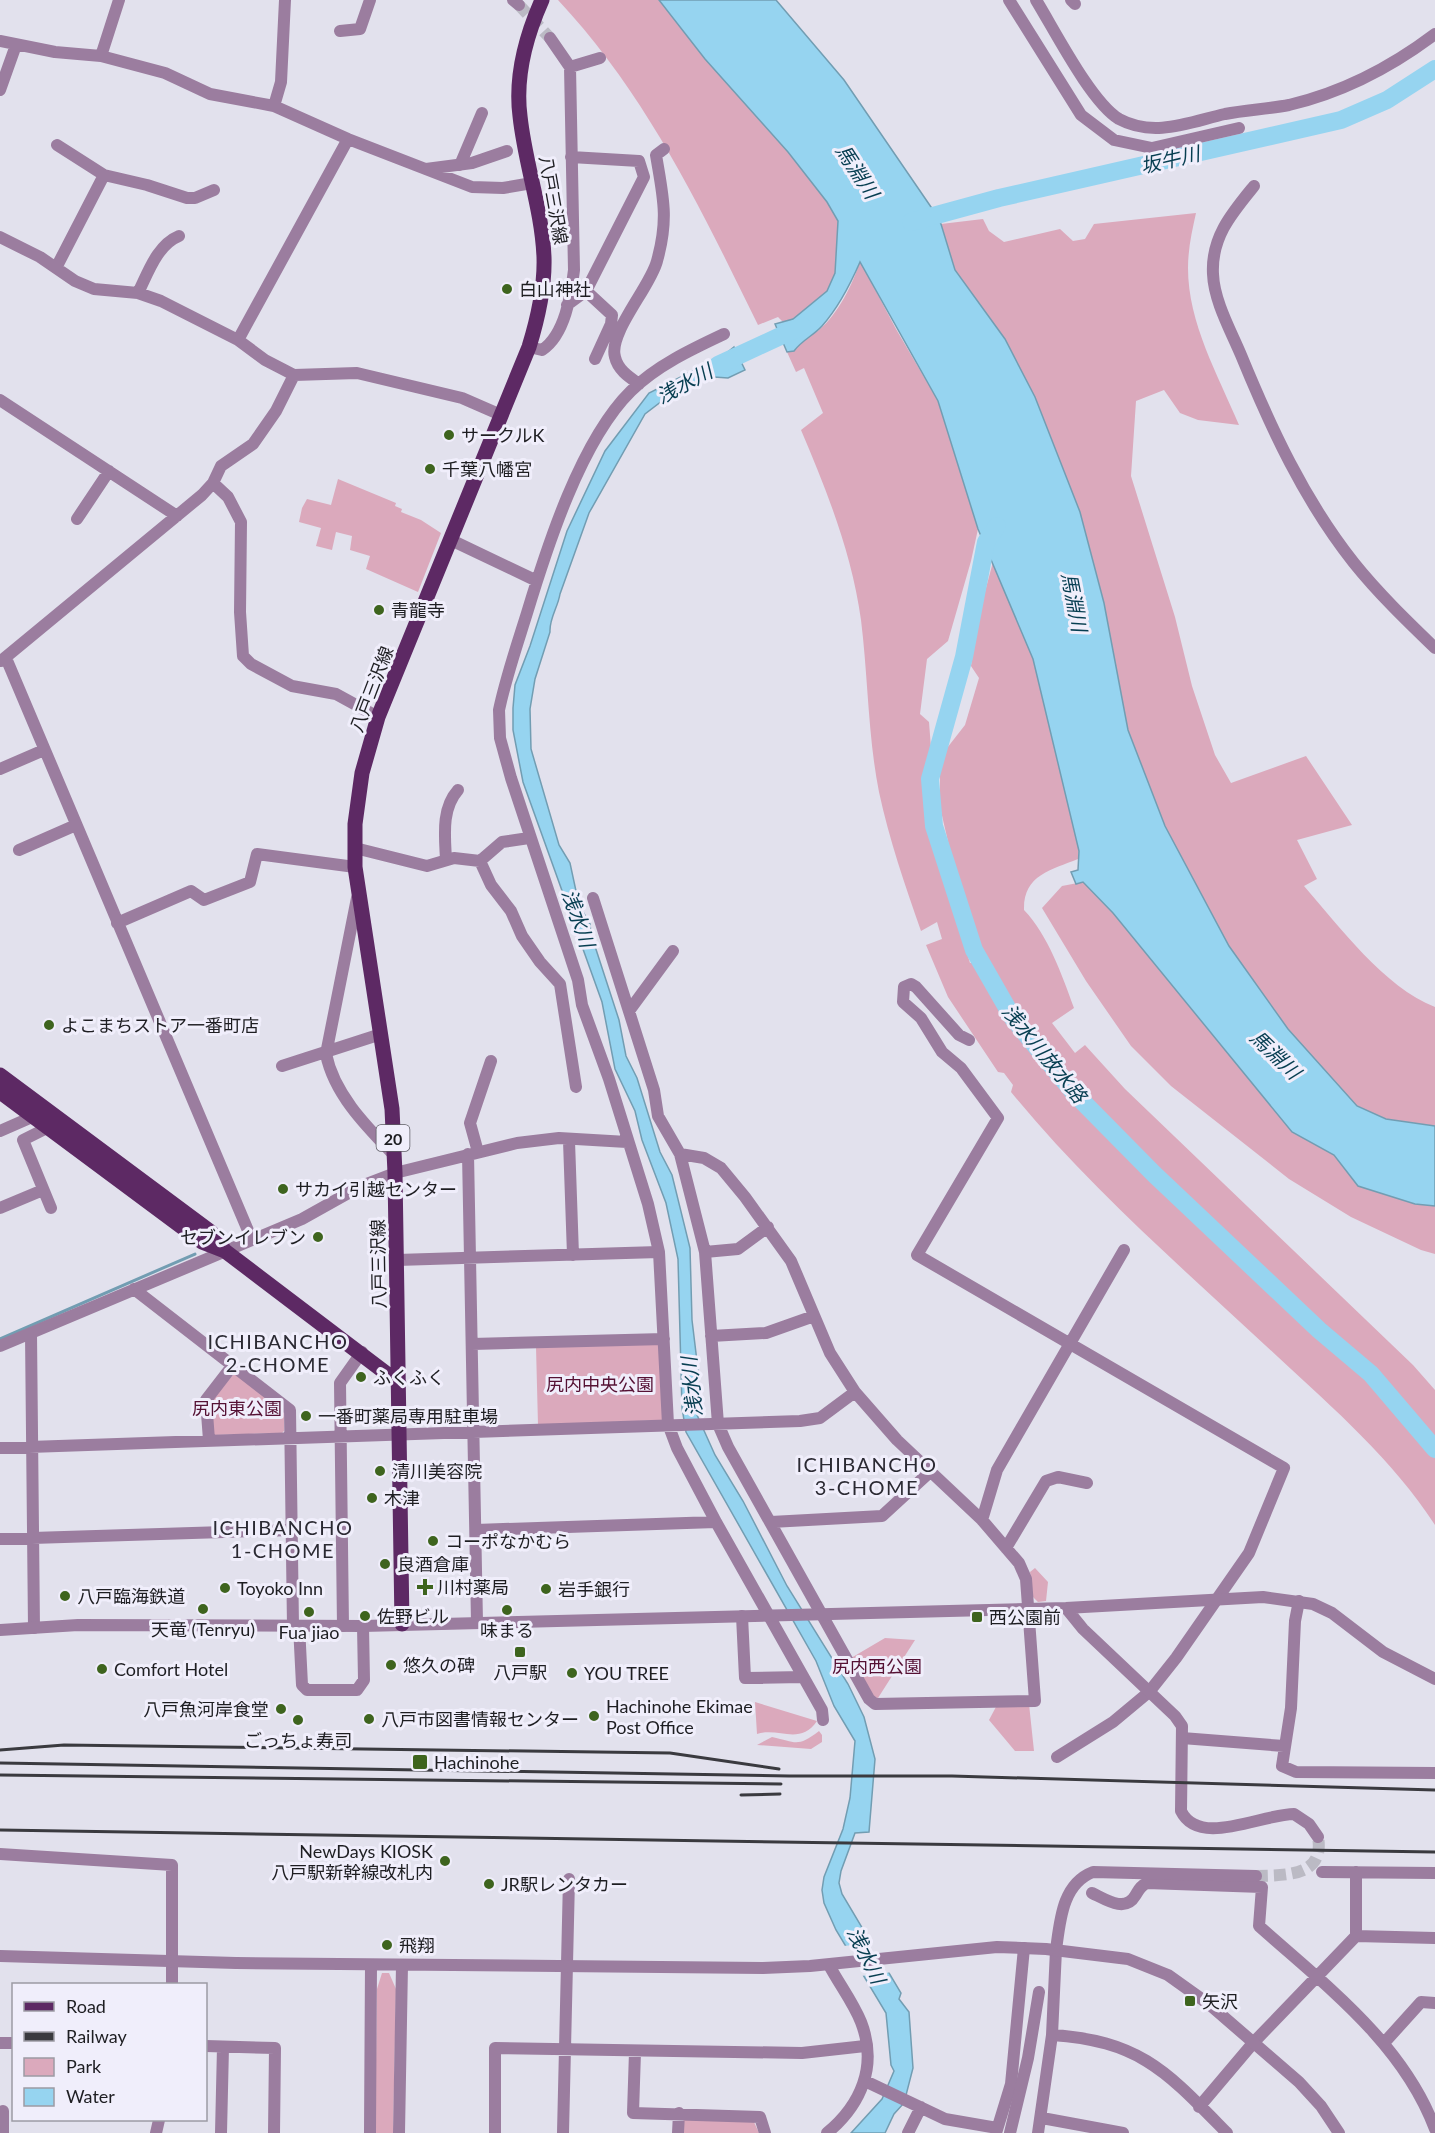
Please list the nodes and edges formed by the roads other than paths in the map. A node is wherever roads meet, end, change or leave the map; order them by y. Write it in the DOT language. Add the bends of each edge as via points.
graph roads {
  1 [pos="120,0"];
  2 [pos="285,0"];
  3 [pos="370,0"];
  4 [pos="542,0"];
  5 [pos="1009,0"];
  6 [pos="1036,0"];
  7 [pos="340,31"];
  8 [pos="1435,34"];
  9 [pos="550,38"];
  10 [pos="0,42"];
  11 [pos="16,45"];
  12 [pos="101,56"];
  13 [pos="600,58"];
  14 [pos="570,67"];
  15 [pos="0,90"];
  16 [pos="274,105"];
  17 [pos="482,113"];
  18 [pos="1239,128"];
  19 [pos="348,139"];
  20 [pos="57,145"];
  21 [pos="664,149"];
  22 [pos="507,152"];
  23 [pos="572,158"];
  24 [pos="460,165"];
  25 [pos="422,169"];
  26 [pos="104,175"];
  27 [pos="532,183"];
  28 [pos="1254,186"];
  29 [pos="214,190"];
  30 [pos="179,236"];
  31 [pos="0,237"];
  32 [pos="56,268"];
  33 [pos="586,291"];
  34 [pos="138,293"];
  35 [pos="567,305"];
  36 [pos="724,334"];
  37 [pos="238,340"];
  38 [pos="529,347"];
  39 [pos="595,359"];
  40 [pos="294,375"];
  41 [pos="639,384"];
  42 [pos="0,400"];
  43 [pos="501,415"];
  44 [pos="109,471"];
  45 [pos="213,483"];
  46 [pos="177,516"];
  47 [pos="78,519"];
  48 [pos="451,540"];
  49 [pos="537,581"];
  50 [pos="1435,648"];
  51 [pos="3,660"];
  52 [pos="378,717"];
  53 [pos="44,750"];
  54 [pos="0,769"];
  55 [pos="458,790"];
  56 [pos="76,825"];
  57 [pos="530,838"];
  58 [pos="355,848"];
  59 [pos="19,850"];
  60 [pos="446,860"];
  61 [pos="480,861"];
  62 [pos="355,867"];
  63 [pos="358,896"];
  64 [pos="593,898"];
  65 [pos="117,923"];
  66 [pos="673,951"];
  67 [pos="629,1011"];
  68 [pos="378,1035"];
  69 [pos="969,1040"];
  70 [pos="326,1054"];
  71 [pos="491,1061"];
  72 [pos="282,1066"];
  73 [pos="0,1075"];
  74 [pos="576,1087"];
  75 [pos="0,1092"];
  76 [pos="32,1117"];
  77 [pos="47,1128"];
  78 [pos="0,1131"];
  79 [pos="569,1141"];
  80 [pos="627,1142"];
  81 [pos="473,1153"];
  82 [pos="680,1154"];
  83 [pos="394,1155"];
  84 [pos="395,1173"];
  85 [pos="43,1190"];
  86 [pos="0,1208"];
  87 [pos="51,1208"];
  88 [pos="768,1227"];
  89 [pos="252,1240"];
  90 [pos="1124,1250"];
  91 [pos="225,1251"];
  92 [pos="705,1251"];
  93 [pos="659,1252"];
  94 [pos="573,1255"];
  95 [pos="471,1259"];
  96 [pos="397,1260"];
  97 [pos="134,1289"];
  98 [pos="814,1316"];
  99 [pos="31,1334"];
  100 [pos="711,1336"];
  101 [pos="664,1339"];
  102 [pos="472,1344"];
  103 [pos="1068,1344"];
  104 [pos="0,1346"];
  105 [pos="362,1352"];
  106 [pos="233,1365"];
  107 [pos="399,1383"];
  108 [pos="855,1392"];
  109 [pos="668,1424"];
  110 [pos="715,1424"];
  111 [pos="474,1431"];
  112 [pos="400,1433"];
  113 [pos="340,1436"];
  114 [pos="291,1437"];
  115 [pos="209,1440"];
  116 [pos="32,1447"];
  117 [pos="0,1448"];
  118 [pos="931,1471"];
  119 [pos="1087,1483"];
  120 [pos="982,1520"];
  121 [pos="716,1522"];
  122 [pos="771,1522"];
  123 [pos="291,1530"];
  124 [pos="476,1530"];
  125 [pos="33,1538"];
  126 [pos="0,1539"];
  127 [pos="1006,1548"];
  128 [pos="1218,1599"];
  129 [pos="1299,1601"];
  130 [pos="1065,1608"];
  131 [pos="1026,1609"];
  132 [pos="818,1614"];
  133 [pos="771,1615"];
  134 [pos="742,1616"];
  135 [pos="477,1622"];
  136 [pos="402,1624"];
  137 [pos="296,1626"];
  138 [pos="343,1626"];
  139 [pos="363,1626"];
  140 [pos="34,1628"];
  141 [pos="0,1630"];
  142 [pos="803,1677"];
  143 [pos="1435,1679"];
  144 [pos="1149,1692"];
  145 [pos="823,1720"];
  146 [pos="1182,1738"];
  147 [pos="1284,1746"];
  148 [pos="1057,1757"];
  149 [pos="1435,1773"];
  150 [pos="1318,1837"];
  151 [pos="0,1854"];
  152 [pos="1322,1872"];
  153 [pos="1356,1872"];
  154 [pos="1435,1873"];
  155 [pos="1256,1876"];
  156 [pos="569,1879"];
  157 [pos="1092,1893"];
  158 [pos="1356,1936"];
  159 [pos="1435,1938"];
  160 [pos="1024,1948"];
  161 [pos="1056,1950"];
  162 [pos="0,1956"];
  163 [pos="172,1959"];
  164 [pos="371,1965"];
  165 [pos="402,1965"];
  166 [pos="829,1965"];
  167 [pos="567,1966"];
  168 [pos="1317,1978"];
  169 [pos="172,1983"];
  170 [pos="1039,1992"];
  171 [pos="1435,2003"];
  172 [pos="1052,2035"];
  173 [pos="1254,2042"];
  174 [pos="1384,2043"];
  175 [pos="207,2046"];
  176 [pos="866,2046"];
  177 [pos="223,2047"];
  178 [pos="564,2051"];
  179 [pos="635,2052"];
  180 [pos="865,2081"];
  181 [pos="916,2105"];
  182 [pos="1200,2106"];
  183 [pos="5,2111"];
  184 [pos="679,2114"];
  185 [pos="1042,2118"];
  186 [pos="1434,2121"];
  187 [pos="997,2130"];
  188 [pos="1115,2132"];
  189 [pos="3,2133"];
  190 [pos="222,2133"];
  191 [pos="274,2133"];
  192 [pos="370,2133"];
  193 [pos="399,2133"];
  194 [pos="495,2133"];
  195 [pos="563,2133"];
  196 [pos="678,2133"];
  197 [pos="765,2133"];
  198 [pos="827,2133"];
  199 [pos="908,2133"];
  200 [pos="1010,2133"];
  201 [pos="1038,2133"];
  202 [pos="1227,2133"];
  203 [pos="1339,2133"];
  1 -- 12 [label="street"];
  2 -- 16 [label="street" via="281,82"];
  3 -- 7 [label="street" via="360,29"];
  4 -- 27 [label="main road, 八戸三沢線 / 20" via="527,41 519,90 519,114"];
  5 -- 18 [label="street" via="1081,115 1114,140 1152,148"];
  6 -- 8 [label="street" via="1106,110 1121,120 1149,129 1181,127 1227,114 1321,97 1356,84 1402,59"];
  9 -- 14 [label="street"];
  10 -- 11 [label="street"];
  11 -- 12 [label="street"];
  11 -- 15 [label="street"];
  12 -- 16 [label="street" via="165,73 210,94"];
  13 -- 14 [label="street"];
  14 -- 23 [label="street"];
  16 -- 19 [label="street"];
  17 -- 24 [label="street"];
  19 -- 25 [label="street"];
  19 -- 37 [label="street"];
  20 -- 26 [label="street"];
  21 -- 41 [label="street" via="656,155 666,216 657,264 614,345 622,371"];
  22 -- 24 [label="street"];
  23 -- 33 [label="street" via="639,161 644,177"];
  23 -- 35 [label="street" via="574,270"];
  24 -- 25 [label="street"];
  25 -- 27 [label="street" via="472,187 503,188"];
  26 -- 29 [label="street" via="187,198"];
  26 -- 32 [label="street"];
  27 -- 38 [label="main road, 八戸三沢線 / 20" via="544,258 543,290"];
  28 -- 50 [label="street" via="1226,220 1216,244 1213,275 1221,305 1268,421 1318,512 1353,562"];
  30 -- 34 [label="street" via="157,255"];
  31 -- 32 [label="street"];
  32 -- 34 [label="street" via="94,289"];
  33 -- 35 [label="street"];
  33 -- 39 [label="street" via="612,315"];
  34 -- 37 [label="street"];
  35 -- 38 [label="street" via="552,341 542,350"];
  36 -- 41 [label="street"];
  37 -- 40 [label="street"];
  38 -- 43 [label="main road, 八戸三沢線 / 20"];
  40 -- 43 [label="street" via="357,373 462,398"];
  40 -- 45 [label="street" via="253,444 221,466"];
  41 -- 49 [label="street" via="622,400 578,475"];
  42 -- 44 [label="street"];
  43 -- 48 [label="main road, 八戸三沢線 / 20"];
  44 -- 46 [label="street"];
  44 -- 47 [label="street"];
  45 -- 46 [label="street"];
  45 -- 52 [label="street" via="228,497 241,522 243,656 292,686 336,694"];
  46 -- 51 [label="street"];
  48 -- 49 [label="street"];
  48 -- 52 [label="main road, 八戸三沢線 / 20"];
  49 -- 57 [label="street" via="499,710 500,738"];
  51 -- 53 [label="street"];
  52 -- 58 [label="main road, 八戸三沢線 / 20" via="362,773"];
  53 -- 54 [label="street"];
  53 -- 56 [label="street"];
  55 -- 60 [label="street" via="449,803 444,824"];
  56 -- 59 [label="street"];
  56 -- 65 [label="street"];
  57 -- 61 [label="street" via="502,842"];
  57 -- 80 [label="street"];
  58 -- 60 [label="street" via="427,866"];
  58 -- 62 [label="main road, 八戸三沢線 / 20"];
  60 -- 61 [label="street"];
  61 -- 74 [label="street" via="522,936 560,984"];
  62 -- 63 [label="main road, 八戸三沢線 / 20"];
  62 -- 65 [label="street" via="257,854 250,882 204,900 191,891"];
  63 -- 68 [label="main road, 八戸三沢線 / 20"];
  63 -- 70 [label="street"];
  64 -- 67 [label="street"];
  65 -- 89 [label="street"];
  66 -- 67 [label="street"];
  67 -- 82 [label="street" via="654,1090 658,1116"];
  68 -- 70 [label="street"];
  68 -- 83 [label="main road, 八戸三沢線 / 20" via="392,1109"];
  69 -- 103 [label="street" via="958,1035 916,987 904,987 903,1002 921,1018 942,1052 961,1068 998,1118 918,1255"];
  70 -- 72 [label="street"];
  70 -- 83 [label="street" via="329,1072 340,1092"];
  71 -- 81 [label="street" via="470,1123"];
  73 -- 91 [label="main road" via="211,1232"];
  75 -- 76 [label="main road"];
  76 -- 77 [label="main road"];
  76 -- 78 [label="street"];
  77 -- 85 [label="street" via="23,1140"];
  77 -- 91 [label="main road" via="202,1242"];
  79 -- 80 [label="street"];
  79 -- 81 [label="street" via="559,1138 517,1143"];
  79 -- 94 [label="street"];
  80 -- 93 [label="street"];
  81 -- 84 [label="street"];
  81 -- 95 [label="street"];
  82 -- 88 [label="street" via="704,1158 721,1168"];
  82 -- 92 [label="street"];
  83 -- 84 [label="main road, 八戸三沢線 / 20"];
  84 -- 89 [label="street"];
  84 -- 96 [label="main road, 八戸三沢線 / 20"];
  85 -- 86 [label="street"];
  85 -- 87 [label="street"];
  88 -- 92 [label="street" via="738,1249"];
  88 -- 98 [label="street" via="791,1261"];
  89 -- 91 [label="street"];
  90 -- 103 [label="street"];
  91 -- 97 [label="street"];
  91 -- 105 [label="main road"];
  92 -- 100 [label="street"];
  93 -- 94 [label="street"];
  93 -- 101 [label="street"];
  94 -- 95 [label="street"];
  95 -- 96 [label="street"];
  95 -- 102 [label="street"];
  96 -- 107 [label="main road, 八戸三沢線 / 20"];
  97 -- 99 [label="street"];
  97 -- 106 [label="street"];
  98 -- 100 [label="street" via="766,1333"];
  98 -- 108 [label="street" via="830,1353"];
  99 -- 104 [label="street"];
  99 -- 116 [label="street"];
  100 -- 110 [label="street"];
  101 -- 102 [label="street"];
  101 -- 109 [label="street"];
  102 -- 111 [label="street"];
  103 -- 120 [label="street" via="997,1470"];
  103 -- 128 [label="street" via="1284,1468 1249,1553"];
  105 -- 107 [label="main road"];
  105 -- 113 [label="street" via="340,1383"];
  106 -- 114 [label="street" via="287,1405"];
  106 -- 115 [label="street" via="206,1400"];
  107 -- 112 [label="main road, 八戸三沢線 / 20"];
  108 -- 110 [label="street" via="820,1418"];
  108 -- 118 [label="street" via="897,1440"];
  109 -- 110 [label="street"];
  109 -- 111 [label="street"];
  109 -- 121 [label="street"];
  110 -- 122 [label="street"];
  111 -- 112 [label="street"];
  111 -- 124 [label="street"];
  112 -- 113 [label="street"];
  112 -- 136 [label="main road, 八戸三沢線 / 20"];
  113 -- 114 [label="street"];
  113 -- 138 [label="street"];
  114 -- 115 [label="street"];
  114 -- 123 [label="street"];
  115 -- 116 [label="street"];
  116 -- 117 [label="street"];
  116 -- 125 [label="street"];
  118 -- 120 [label="street"];
  118 -- 122 [label="street" via="882,1516"];
  119 -- 127 [label="street" via="1059,1477 1046,1481"];
  120 -- 127 [label="street"];
  121 -- 124 [label="street"];
  121 -- 133 [label="street"];
  122 -- 132 [label="street"];
  123 -- 125 [label="street"];
  123 -- 137 [label="street"];
  124 -- 135 [label="street"];
  125 -- 126 [label="street"];
  125 -- 140 [label="street"];
  127 -- 131 [label="street" via="1026,1579"];
  128 -- 129 [label="street" via="1263,1597"];
  128 -- 130 [label="street"];
  128 -- 144 [label="street"];
  129 -- 143 [label="street" via="1332,1613 1383,1652"];
  129 -- 147 [label="street" via="1291,1708"];
  130 -- 131 [label="street"];
  130 -- 144 [label="street"];
  131 -- 132 [label="street"];
  131 -- 132 [label="street" via="1035,1701 875,1704"];
  132 -- 133 [label="street"];
  133 -- 134 [label="street"];
  133 -- 142 [label="street"];
  134 -- 135 [label="street"];
  134 -- 142 [label="street" via="745,1678"];
  135 -- 136 [label="street"];
  136 -- 139 [label="street"];
  137 -- 138 [label="street"];
  137 -- 139 [label="street" via="302,1685 307,1690 357,1690 364,1680"];
  137 -- 140 [label="street"];
  138 -- 139 [label="street"];
  140 -- 141 [label="street"];
  142 -- 145 [label="street" via="822,1710"];
  144 -- 146 [label="street" via="1175,1716 1182,1726"];
  144 -- 148 [label="street" via="1113,1722"];
  146 -- 147 [label="street"];
  146 -- 150 [label="street" via="1181,1812 1192,1826 1210,1830 1294,1814 1309,1824"];
  147 -- 149 [label="street" via="1282,1766 1296,1772"];
  151 -- 163 [label="street" via="172,1865"];
  152 -- 153 [label="street"];
  153 -- 154 [label="street"];
  153 -- 158 [label="street"];
  155 -- 161 [label="street" via="1093,1872 1082,1876 1072,1886 1060,1916"];
  156 -- 167 [label="street"];
  157 -- 168 [label="street" via="1124,1905 1147,1883 1262,1887 1259,1926"];
  158 -- 159 [label="street"];
  158 -- 168 [label="street"];
  160 -- 161 [label="street"];
  160 -- 166 [label="street" via="997,1947"];
  160 -- 187 [label="street" via="1011,2084"];
  161 -- 172 [label="street"];
  161 -- 173 [label="street" via="1128,1959 1168,1975"];
  162 -- 163 [label="street"];
  163 -- 164 [label="street"];
  163 -- 169 [label="street"];
  164 -- 165 [label="street"];
  164 -- 192 [label="street"];
  165 -- 167 [label="street"];
  165 -- 193 [label="street"];
  166 -- 167 [label="street"];
  166 -- 176 [label="street" via="862,2023"];
  167 -- 178 [label="street"];
  168 -- 173 [label="street"];
  168 -- 174 [label="street"];
  170 -- 200 [label="street"];
  171 -- 174 [label="street" via="1420,2002"];
  172 -- 182 [label="street" via="1095,2039 1128,2049 1161,2070"];
  172 -- 185 [label="street"];
  173 -- 182 [label="street"];
  173 -- 203 [label="street" via="1321,2106"];
  174 -- 186 [label="street"];
  175 -- 177 [label="street"];
  176 -- 179 [label="street" via="802,2053"];
  176 -- 180 [label="street"];
  177 -- 190 [label="street"];
  177 -- 191 [label="street" via="275,2048"];
  178 -- 179 [label="street"];
  178 -- 194 [label="street" via="495,2048"];
  178 -- 195 [label="street"];
  179 -- 184 [label="street" via="633,2113"];
  180 -- 181 [label="street"];
  180 -- 198 [label="street" via="850,2112"];
  181 -- 187 [label="street" via="945,2119"];
  181 -- 199 [label="street"];
  182 -- 202 [label="street"];
  183 -- 189 [label="street"];
  184 -- 196 [label="street"];
  184 -- 197 [label="street" via="760,2117"];
  185 -- 188 [label="street"];
  185 -- 201 [label="street"];
}
